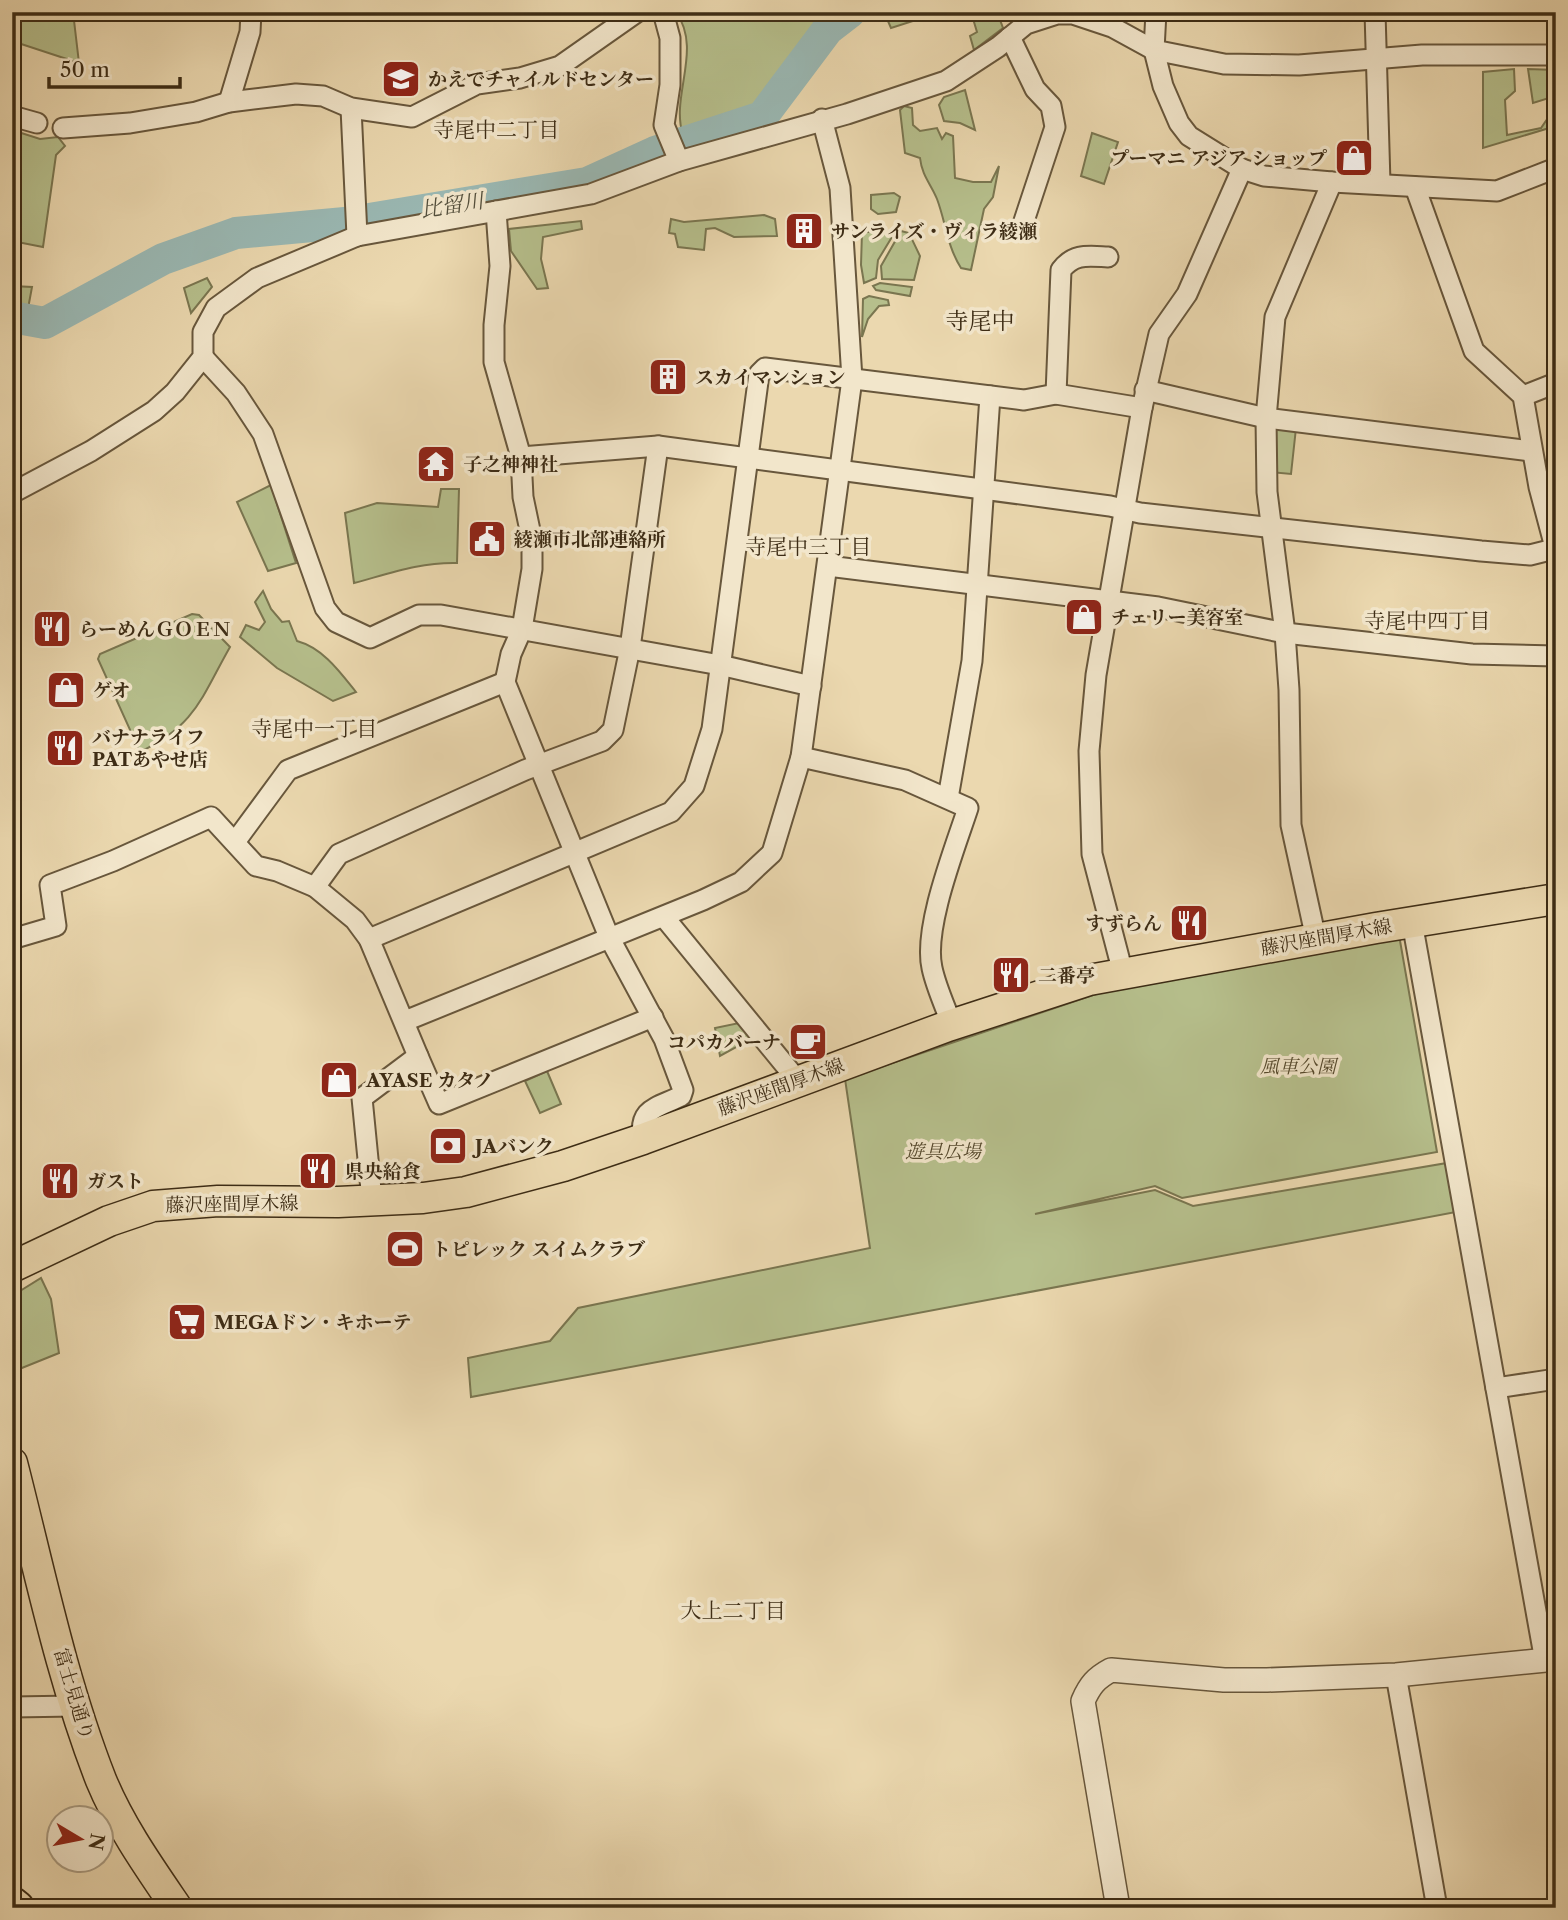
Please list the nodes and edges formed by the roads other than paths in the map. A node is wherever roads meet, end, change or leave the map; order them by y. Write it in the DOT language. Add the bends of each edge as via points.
graph roads {
  1 [pos="251,12"];
  2 [pos="637,12"];
  3 [pos="663,12"];
  4 [pos="1156,12"];
  5 [pos="1375,12"];
  6 [pos="1010,37"];
  7 [pos="1154,50"];
  8 [pos="1556,55"];
  9 [pos="1375,57"];
  10 [pos="229,102"];
  11 [pos="351,108"];
  12 [pos="12,116"];
  13 [pos="822,119"];
  14 [pos="37,122"];
  15 [pos="63,128"];
  16 [pos="678,159"];
  17 [pos="1556,168"];
  18 [pos="1242,169"];
  19 [pos="1332,182"];
  20 [pos="1380,183"];
  21 [pos="1415,187"];
  22 [pos="496,211"];
  23 [pos="357,224"];
  24 [pos="1021,227"];
  25 [pos="1108,257"];
  26 [pos="203,357"];
  27 [pos="852,379"];
  28 [pos="1556,383"];
  29 [pos="1056,394"];
  30 [pos="990,396"];
  31 [pos="1523,396"];
  32 [pos="1143,399"];
  33 [pos="1266,418"];
  34 [pos="658,446"];
  35 [pos="1531,451"];
  36 [pos="521,457"];
  37 [pos="746,459"];
  38 [pos="841,470"];
  39 [pos="984,489"];
  40 [pos="12,493"];
  41 [pos="1126,509"];
  42 [pos="1269,525"];
  43 [pos="1555,550"];
  44 [pos="828,566"];
  45 [pos="978,585"];
  46 [pos="1107,601"];
  47 [pos="522,629"];
  48 [pos="1285,633"];
  49 [pos="630,648"];
  50 [pos="1556,656"];
  51 [pos="720,665"];
  52 [pos="505,682"];
  53 [pos="811,686"];
  54 [pos="801,757"];
  55 [pos="537,765"];
  56 [pos="948,798"];
  57 [pos="235,842"];
  58 [pos="573,852"];
  59 [pos="315,887"];
  60 [pos="1556,899"];
  61 [pos="664,917"];
  62 [pos="1412,922"];
  63 [pos="609,937"];
  64 [pos="12,939"];
  65 [pos="369,939"];
  66 [pos="1316,939"];
  67 [pos="1123,972"];
  68 [pos="653,1017"];
  69 [pos="405,1021"];
  70 [pos="952,1025"];
  71 [pos="418,1056"];
  72 [pos="798,1081"];
  73 [pos="643,1139"];
  74 [pos="372,1200"];
  75 [pos="12,1267"];
  76 [pos="1556,1379"];
  77 [pos="1496,1388"];
  78 [pos="12,1463"];
  79 [pos="1550,1660"];
  80 [pos="1396,1675"];
  81 [pos="75,1706"];
  82 [pos="12,1707"];
  83 [pos="12,1904"];
  84 [pos="18,1908"];
  85 [pos="177,1908"];
  86 [pos="1118,1908"];
  87 [pos="1437,1908"];
  1 -- 10 [label="street" via="250,32"];
  2 -- 11 [label="street" via="560,66 477,84 425,113 400,117"];
  3 -- 16 [label="street" via="670,38 664,125"];
  4 -- 7 [label="street"];
  5 -- 9 [label="street"];
  6 -- 7 [label="street" via="1026,24 1073,14 1112,27"];
  6 -- 13 [label="street" via="946,81"];
  6 -- 24 [label="street" via="1035,89 1051,106 1055,127"];
  7 -- 9 [label="street" via="1224,64 1300,65"];
  7 -- 18 [label="street" via="1179,123 1189,136"];
  8 -- 9 [label="street"];
  9 -- 20 [label="street"];
  10 -- 11 [label="street" via="313,94"];
  10 -- 15 [label="street" via="196,113"];
  11 -- 23 [label="street"];
  12 -- 14 [label="street"];
  13 -- 16 [label="street"];
  13 -- 27 [label="street" via="840,188"];
  16 -- 22 [label="street" via="591,194"];
  17 -- 21 [label="street" via="1497,191"];
  18 -- 19 [label="street" via="1264,176"];
  18 -- 32 [label="street" via="1187,294 1159,334"];
  19 -- 20 [label="street"];
  19 -- 33 [label="street" via="1275,317"];
  20 -- 21 [label="street"];
  21 -- 31 [label="street" via="1475,351"];
  22 -- 23 [label="street"];
  22 -- 36 [label="street" via="500,266 495,362"];
  23 -- 26 [label="street" via="257,278 216,307 203,332"];
  25 -- 29 [label="street" via="1083,255 1069,259 1061,270"];
  26 -- 40 [label="street" via="154,411 92,451"];
  26 -- 47 [label="street" via="236,393 262,434 325,608 336,622 370,638 419,615"];
  27 -- 30 [label="street"];
  27 -- 37 [label="street" via="765,368 759,374"];
  27 -- 38 [label="street"];
  28 -- 31 [label="street"];
  29 -- 30 [label="street" via="1024,400"];
  29 -- 32 [label="street"];
  30 -- 39 [label="street"];
  31 -- 35 [label="street"];
  32 -- 33 [label="street"];
  32 -- 41 [label="street"];
  33 -- 35 [label="street"];
  33 -- 42 [label="street"];
  34 -- 36 [label="street"];
  34 -- 37 [label="street"];
  34 -- 49 [label="street"];
  35 -- 43 [label="street"];
  36 -- 47 [label="street" via="532,540"];
  37 -- 38 [label="street"];
  37 -- 51 [label="street"];
  38 -- 39 [label="street"];
  38 -- 44 [label="street"];
  39 -- 41 [label="street"];
  39 -- 45 [label="street"];
  41 -- 42 [label="street"];
  41 -- 46 [label="street"];
  42 -- 43 [label="street" via="1505,553"];
  42 -- 48 [label="street"];
  44 -- 45 [label="street"];
  44 -- 53 [label="street"];
  45 -- 46 [label="street"];
  45 -- 56 [label="street" via="972,661"];
  46 -- 48 [label="street"];
  46 -- 67 [label="street" via="1090,711 1092,854"];
  47 -- 49 [label="street"];
  47 -- 52 [label="street"];
  48 -- 50 [label="street" via="1472,654"];
  48 -- 66 [label="street" via="1291,825"];
  49 -- 51 [label="street"];
  49 -- 55 [label="street" via="613,730 602,741"];
  51 -- 53 [label="street"];
  51 -- 58 [label="street" via="712,729 694,786 671,812"];
  52 -- 55 [label="street"];
  52 -- 57 [label="street" via="288,770"];
  53 -- 54 [label="street"];
  54 -- 56 [label="street" via="886,774"];
  54 -- 61 [label="street" via="772,852 741,882"];
  55 -- 58 [label="street"];
  55 -- 59 [label="street" via="340,854"];
  56 -- 70 [label="street" via="968,808 942,889 931,945 932,966"];
  57 -- 59 [label="street" via="256,866"];
  57 -- 64 [label="street" via="211,817 50,885 55,926"];
  58 -- 63 [label="street"];
  58 -- 65 [label="street"];
  59 -- 65 [label="street" via="355,920"];
  60 -- 62 [label="main road, 藤沢座間厚木線"];
  61 -- 63 [label="street"];
  61 -- 72 [label="street"];
  62 -- 66 [label="main road, 藤沢座間厚木線"];
  62 -- 77 [label="street"];
  63 -- 68 [label="street"];
  63 -- 69 [label="street"];
  65 -- 69 [label="street"];
  66 -- 67 [label="main road, 藤沢座間厚木線"];
  67 -- 70 [label="main road, 藤沢座間厚木線"];
  68 -- 71 [label="street" via="439,1104"];
  68 -- 73 [label="street" via="683,1090 681,1096 645,1114"];
  69 -- 71 [label="street"];
  70 -- 72 [label="main road, 藤沢座間厚木線"];
  71 -- 74 [label="street" via="362,1098"];
  72 -- 73 [label="main road, 藤沢座間厚木線"];
  73 -- 74 [label="main road, 藤沢座間厚木線" via="466,1192"];
  74 -- 75 [label="main road, 藤沢座間厚木線" via="153,1206 109,1221"];
  76 -- 77 [label="street"];
  77 -- 79 [label="street"];
  78 -- 81 [label="main road, 富士見通り"];
  79 -- 80 [label="street"];
  80 -- 86 [label="street" via="1224,1680 1111,1670 1098,1677 1083,1701"];
  80 -- 87 [label="street"];
  81 -- 82 [label="street"];
  81 -- 85 [label="main road, 富士見通り" via="102,1782 134,1845"];
  83 -- 84 [label="highway"];
}
